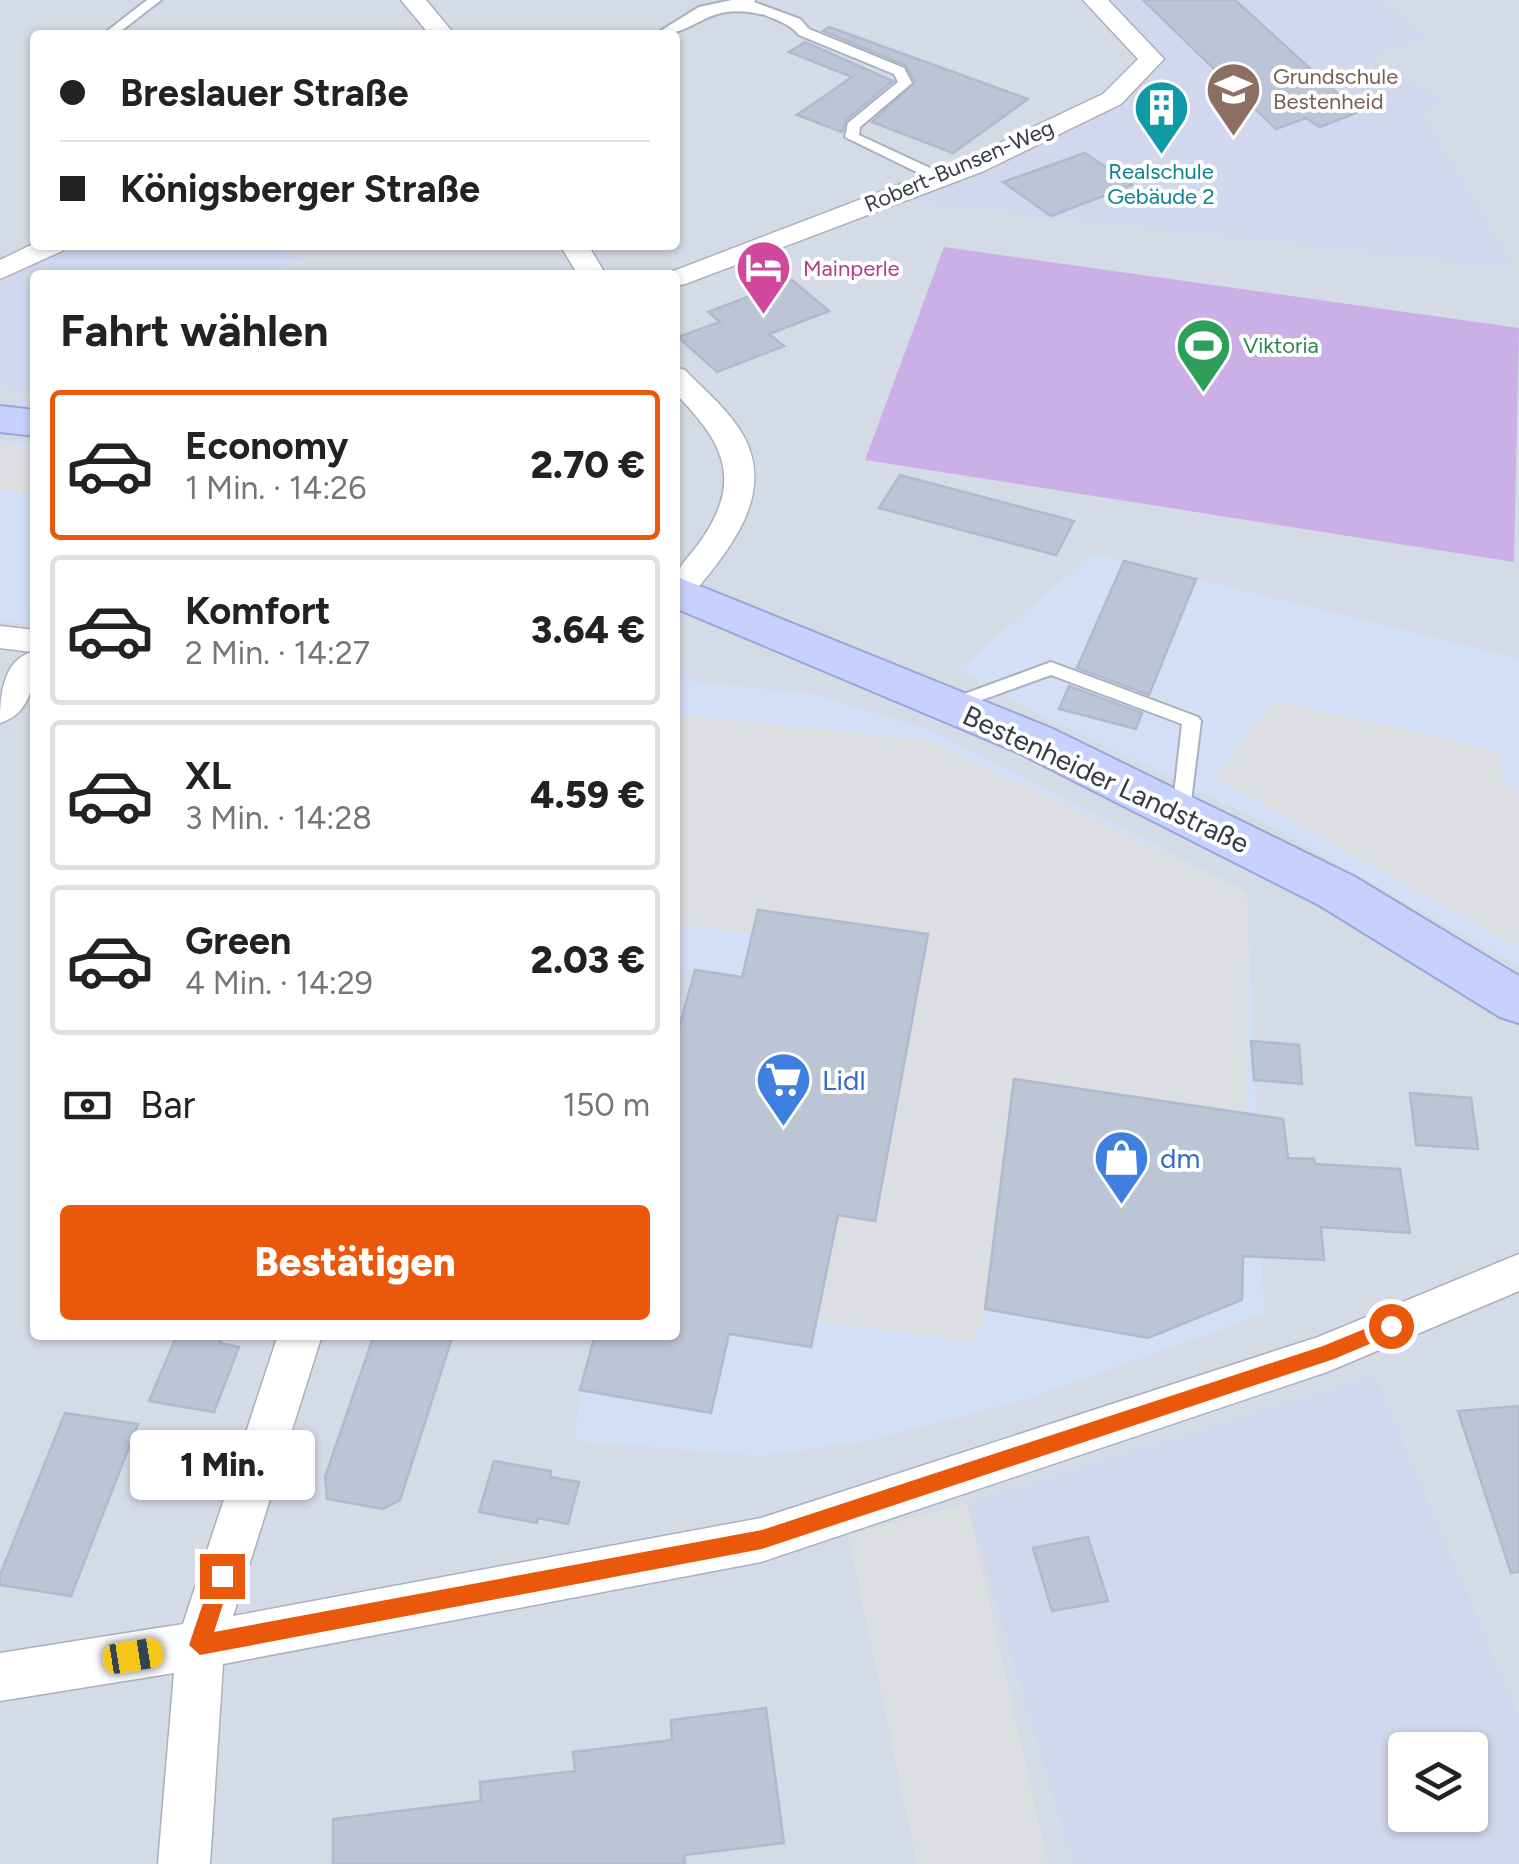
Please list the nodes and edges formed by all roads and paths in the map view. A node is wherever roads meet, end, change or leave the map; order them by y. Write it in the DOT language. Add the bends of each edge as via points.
graph roads {
  1 [pos="155,0"];
  2 [pos="413,0"];
  3 [pos="1095,0"];
  4 [pos="747,2"];
  5 [pos="115,30"];
  6 [pos="431,30"];
  7 [pos="669,30"];
  8 [pos="940,178"];
  9 [pos="42,250"];
  10 [pos="0,271"];
  11 [pos="680,276"];
  12 [pos="680,382"];
  13 [pos="0,419"];
  14 [pos="30,423"];
  15 [pos="680,587"];
  16 [pos="680,594"];
  17 [pos="0,637"];
  18 [pos="30,641"];
  19 [pos="30,669"];
  20 [pos="951,705"];
  21 [pos="0,711"];
  22 [pos="1182,812"];
  23 [pos="1519,1002"];
  24 [pos="1519,1272"];
  25 [pos="298,1340"];
  26 [pos="200,1645"];
  27 [pos="0,1677"];
  28 [pos="184,1864"];
  1 -- 5 [label="lane"];
  2 -- 6 [label="street"];
  3 -- 8 [label="street, Robert-Bunsen-Weg" via="1152,59 1112,98"];
  4 -- 7 [label="lane" via="704,10"];
  4 -- 8 [label="lane" via="899,71 905,83 853,126 852,137"];
  8 -- 11 [label="street, Robert-Bunsen-Weg"];
  9 -- 10 [label="street"];
  12 -- 15 [label="street" via="727,434 743,486 729,522"];
  13 -- 14 [label="main road"];
  16 -- 20 [label="main road, Bestenheider Landstraße"];
  17 -- 18 [label="street"];
  19 -- 21 [label="street"];
  20 -- 22 [label="main road, Bestenheider Landstraße"];
  20 -- 22 [label="lane" via="1052,668 1192,720"];
  22 -- 23 [label="main road, Bestenheider Landstraße" via="1337,891"];
  24 -- 26 [label="street" via="1327,1353 762,1540"];
  25 -- 26 [label="street"];
  26 -- 27 [label="street"];
  26 -- 28 [label="street"];
}
